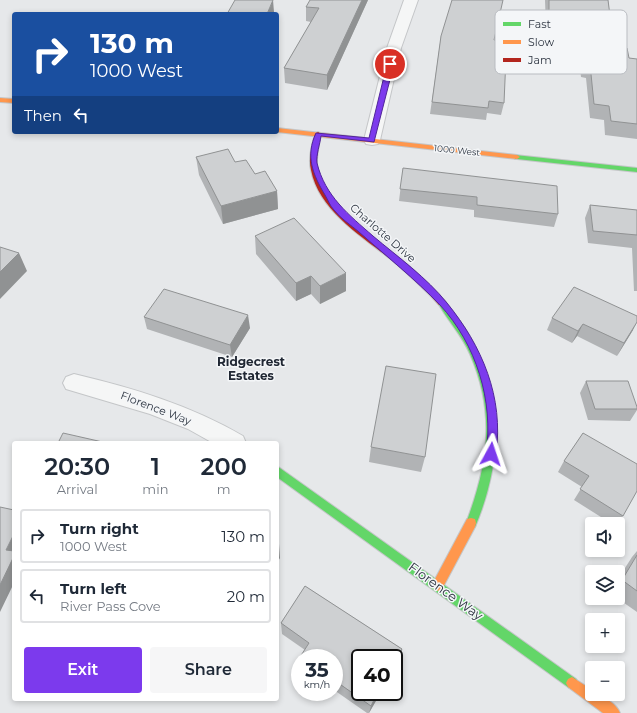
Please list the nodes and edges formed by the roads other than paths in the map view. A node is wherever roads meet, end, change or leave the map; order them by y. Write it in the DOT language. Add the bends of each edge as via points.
graph roads {
  1 [pos="411,0"];
  2 [pos="0,100"];
  3 [pos="12,101"];
  4 [pos="279,130"];
  5 [pos="318,134"];
  6 [pos="372,140"];
  7 [pos="637,170"];
  8 [pos="74,383"];
  9 [pos="230,441"];
  10 [pos="279,472"];
  11 [pos="438,585"];
  12 [pos="614,713"];
  1 -- 6 [label="street" via="394,48"];
  2 -- 3 [label="street"];
  4 -- 5 [label="street, 1000 West"];
  5 -- 6 [label="street, 1000 West"];
  5 -- 11 [label="street, Charlotte Drive" via="313,161 317,176 336,208 444,304 480,361 491,402 493,440 486,481 472,522"];
  6 -- 7 [label="street, 1000 West"];
  8 -- 9 [label="street, Florence Way" via="130,397 182,416"];
  10 -- 11 [label="street, Florence Way"];
  11 -- 12 [label="street, Florence Way"];
}
